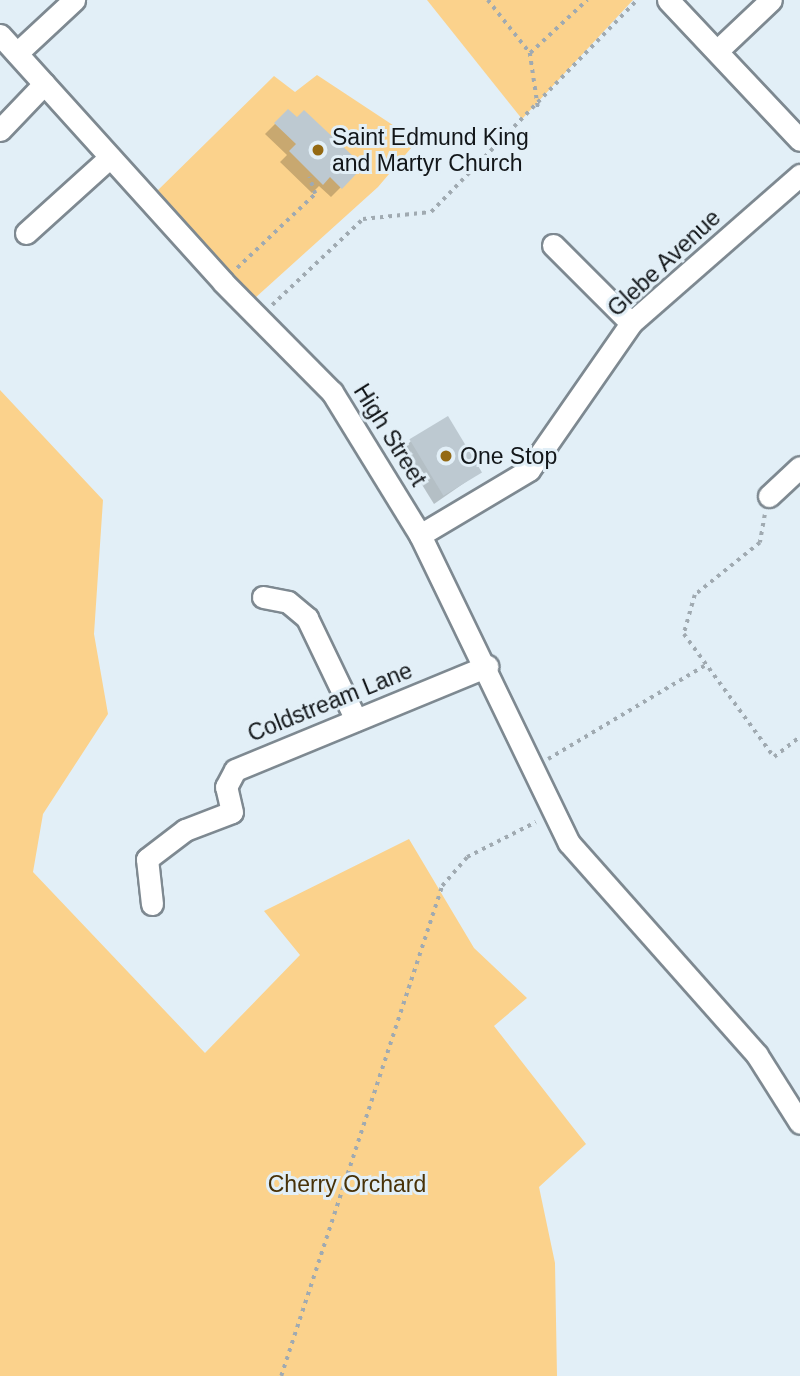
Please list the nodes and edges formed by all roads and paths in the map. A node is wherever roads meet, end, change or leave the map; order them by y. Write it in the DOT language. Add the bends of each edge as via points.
graph roads {
  1 [pos="74,0"];
  2 [pos="488,0"];
  3 [pos="587,0"];
  4 [pos="637,0"];
  5 [pos="668,0"];
  6 [pos="771,0"];
  7 [pos="0,35"];
  8 [pos="718,51"];
  9 [pos="17,53"];
  10 [pos="530,53"];
  11 [pos="44,84"];
  12 [pos="538,107"];
  13 [pos="0,130"];
  14 [pos="800,140"];
  15 [pos="110,157"];
  16 [pos="800,175"];
  17 [pos="309,177"];
  18 [pos="26,233"];
  19 [pos="553,245"];
  20 [pos="223,282"];
  21 [pos="258,318"];
  22 [pos="631,323"];
  23 [pos="800,467"];
  24 [pos="769,496"];
  25 [pos="420,535"];
  26 [pos="263,597"];
  27 [pos="487,666"];
  28 [pos="704,666"];
  29 [pos="356,720"];
  30 [pos="800,737"];
  31 [pos="531,769"];
  32 [pos="534,823"];
  33 [pos="152,904"];
  34 [pos="800,1123"];
  35 [pos="281,1376"];
  1 -- 9 [label="street"];
  2 -- 10 [label="path"];
  3 -- 10 [label="path"];
  4 -- 12 [label="path"];
  5 -- 8 [label="street"];
  6 -- 8 [label="street"];
  7 -- 9 [label="street, High Street"];
  8 -- 14 [label="street"];
  9 -- 11 [label="street, High Street"];
  10 -- 12 [label="path"];
  11 -- 13 [label="street"];
  11 -- 15 [label="street, High Street"];
  12 -- 21 [label="path" via="431,212 363,219"];
  15 -- 18 [label="street"];
  15 -- 20 [label="street, High Street"];
  16 -- 22 [label="street, Glebe Avenue"];
  17 -- 20 [label="path" via="315,194"];
  19 -- 22 [label="street"];
  20 -- 21 [label="street, High Street"];
  21 -- 25 [label="street, High Street" via="332,392"];
  22 -- 25 [label="street, Glebe Avenue" via="529,470"];
  23 -- 24 [label="street"];
  24 -- 28 [label="path" via="760,543 695,595 684,634"];
  25 -- 27 [label="street, High Street"];
  26 -- 29 [label="street" via="288,602 307,618"];
  27 -- 29 [label="street, Coldstream Lane"];
  27 -- 31 [label="street, High Street"];
  28 -- 30 [label="path" via="774,757"];
  28 -- 31 [label="path"];
  29 -- 33 [label="street, Coldstream Lane" via="236,770 226,787 232,812 153,850 146,872"];
  31 -- 34 [label="street, High Street" via="569,843 757,1055"];
  32 -- 35 [label="path" via="467,857 442,886"];
}
